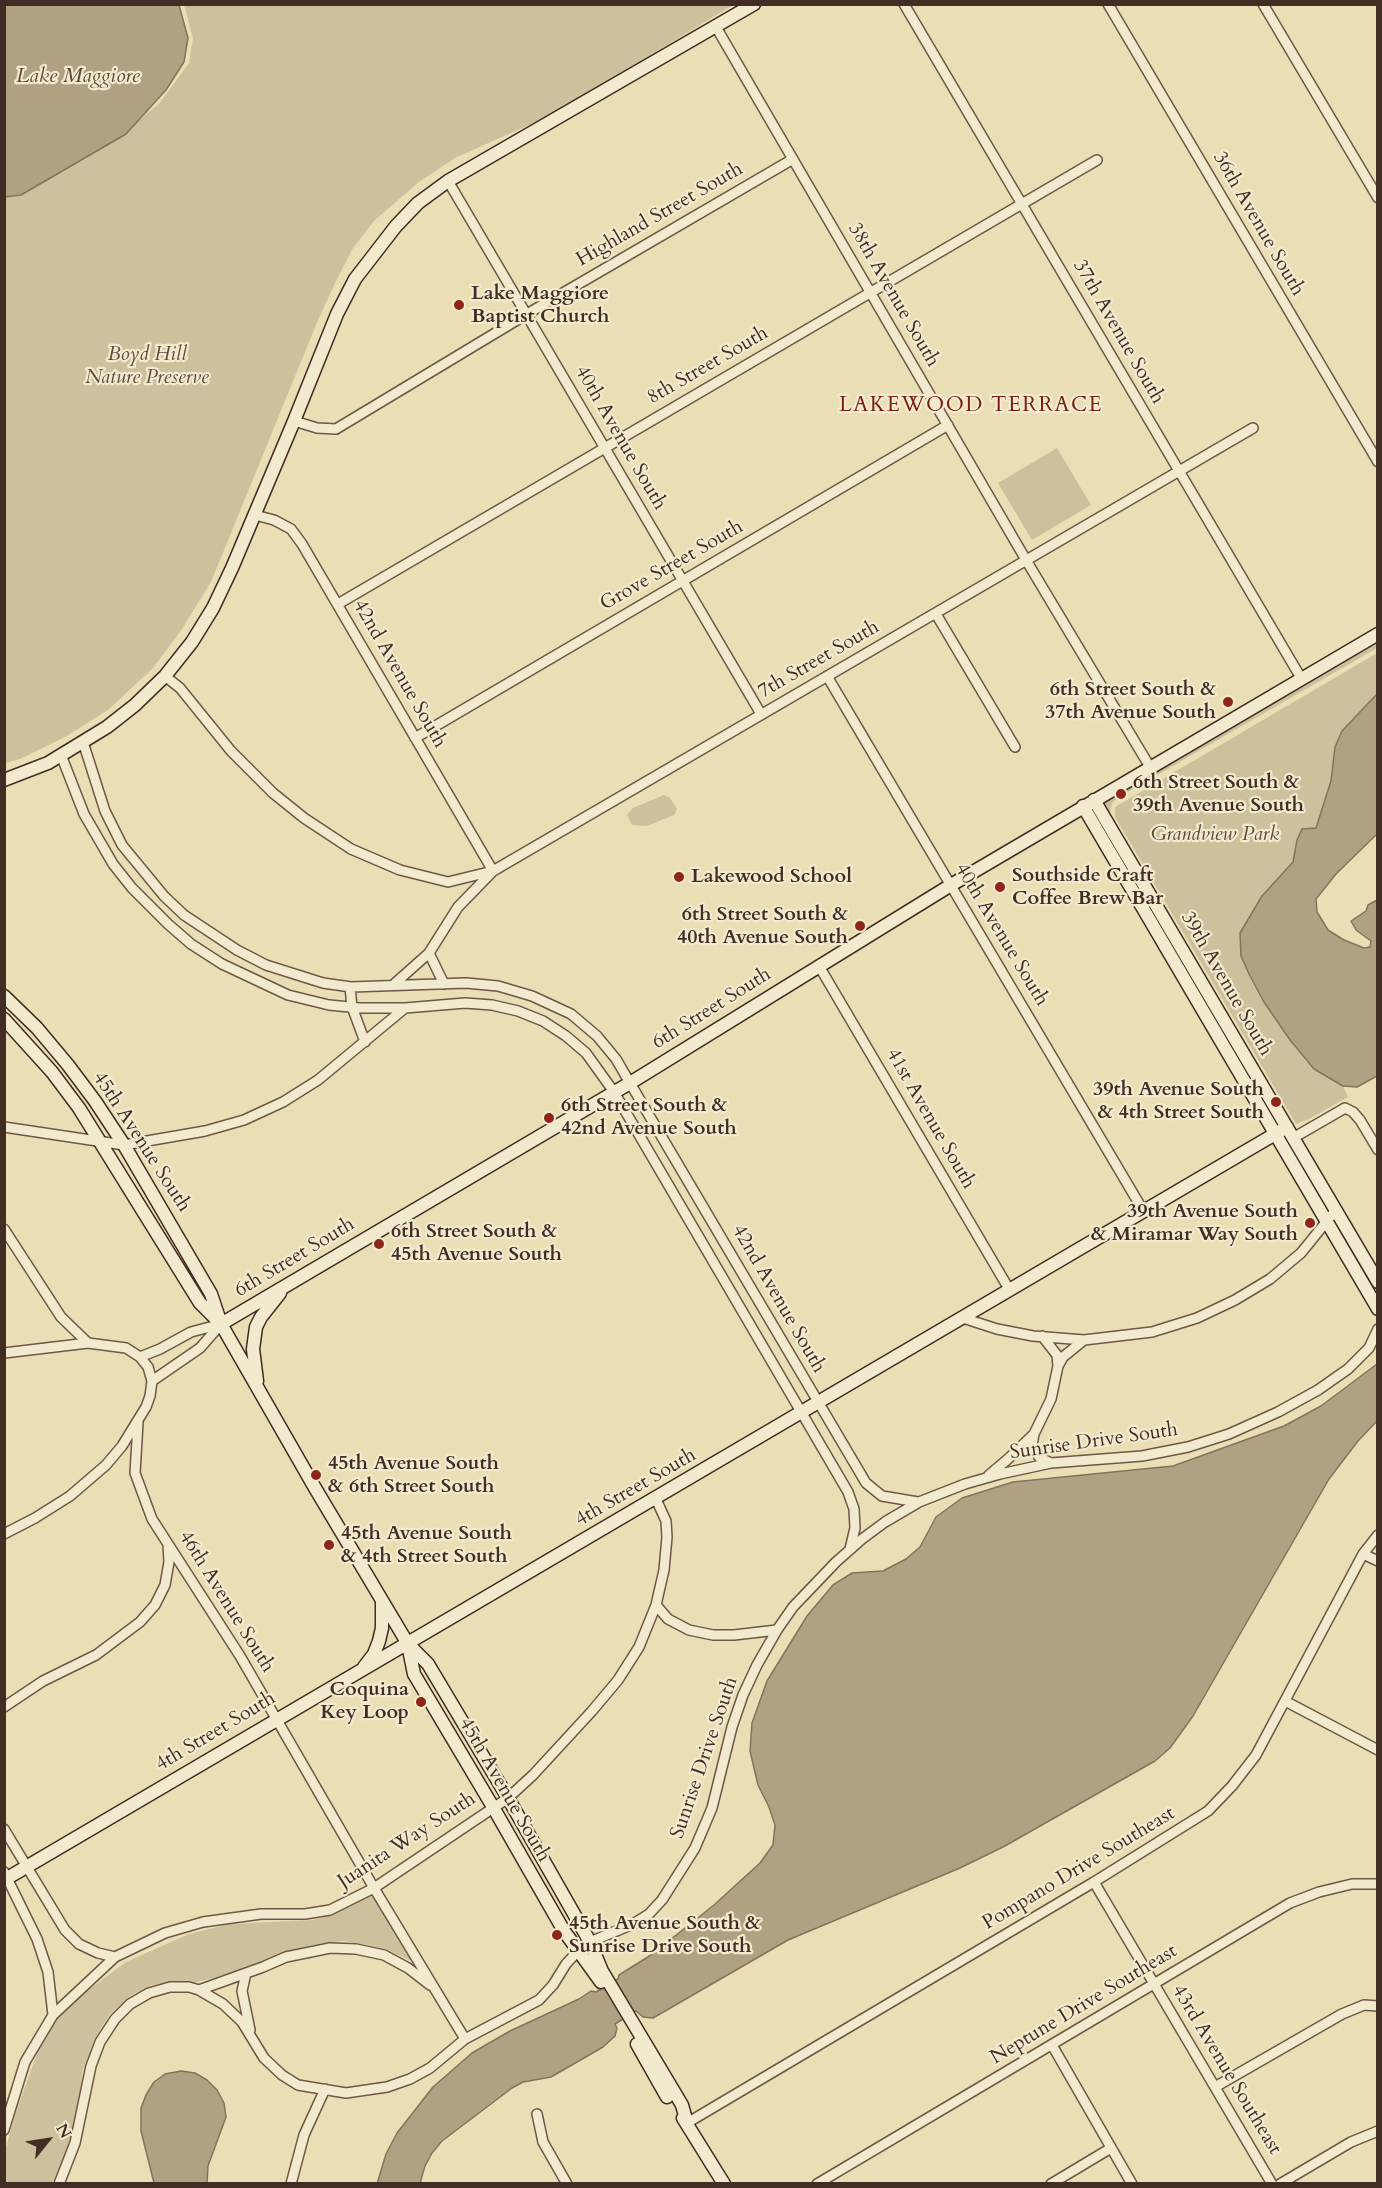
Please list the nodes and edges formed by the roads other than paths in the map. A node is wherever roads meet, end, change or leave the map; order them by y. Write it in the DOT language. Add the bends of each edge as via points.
graph roads {
  1 [pos="754,4"];
  2 [pos="904,4"];
  3 [pos="1108,4"];
  4 [pos="1263,4"];
  5 [pos="716,27"];
  6 [pos="793,159"];
  7 [pos="1097,160"];
  8 [pos="448,181"];
  9 [pos="1377,198"];
  10 [pos="1022,205"];
  11 [pos="870,293"];
  12 [pos="527,314"];
  13 [pos="294,421"];
  14 [pos="948,425"];
  15 [pos="1253,428"];
  16 [pos="606,447"];
  17 [pos="1377,462"];
  18 [pos="1179,471"];
  19 [pos="255,515"];
  20 [pos="1026,560"];
  21 [pos="682,581"];
  22 [pos="338,604"];
  23 [pos="936,614"];
  24 [pos="1377,634"];
  25 [pos="165,676"];
  26 [pos="827,676"];
  27 [pos="1301,678"];
  28 [pos="761,714"];
  29 [pos="415,738"];
  30 [pos="83,742"];
  31 [pos="1015,747"];
  32 [pos="61,755"];
  33 [pos="1150,767"];
  34 [pos="4,780"];
  35 [pos="1089,803"];
  36 [pos="494,871"];
  37 [pos="951,885"];
  38 [pos="429,954"];
  39 [pos="819,966"];
  40 [pos="444,984"];
  41 [pos="393,985"];
  42 [pos="350,987"];
  43 [pos="4,996"];
  44 [pos="352,1008"];
  45 [pos="405,1008"];
  46 [pos="4,1018"];
  47 [pos="365,1042"];
  48 [pos="630,1083"];
  49 [pos="614,1092"];
  50 [pos="4,1127"];
  51 [pos="1287,1127"];
  52 [pos="1275,1134"];
  53 [pos="1293,1138"];
  54 [pos="101,1142"];
  55 [pos="124,1144"];
  56 [pos="1377,1150"];
  57 [pos="677,1163"];
  58 [pos="661,1172"];
  59 [pos="1335,1211"];
  60 [pos="1144,1212"];
  61 [pos="1327,1222"];
  62 [pos="4,1229"];
  63 [pos="1377,1282"];
  64 [pos="286,1285"];
  65 [pos="1009,1290"];
  66 [pos="1377,1309"];
  67 [pos="963,1318"];
  68 [pos="220,1324"];
  69 [pos="1377,1329"];
  70 [pos="1042,1336"];
  71 [pos="1084,1340"];
  72 [pos="88,1343"];
  73 [pos="4,1353"];
  74 [pos="140,1357"];
  75 [pos="1058,1366"];
  76 [pos="152,1381"];
  77 [pos="258,1390"];
  78 [pos="818,1403"];
  79 [pos="801,1413"];
  80 [pos="138,1423"];
  81 [pos="1034,1434"];
  82 [pos="1051,1463"];
  83 [pos="985,1478"];
  84 [pos="656,1499"];
  85 [pos="919,1502"];
  86 [pos="4,1534"];
  87 [pos="1377,1535"];
  88 [pos="168,1543"];
  89 [pos="850,1549"];
  90 [pos="1363,1554"];
  91 [pos="1377,1561"];
  92 [pos="382,1601"];
  93 [pos="656,1605"];
  94 [pos="777,1630"];
  95 [pos="408,1644"];
  96 [pos="362,1670"];
  97 [pos="1285,1701"];
  98 [pos="4,1707"];
  99 [pos="276,1719"];
  100 [pos="1377,1750"];
  101 [pos="508,1798"];
  102 [pos="493,1807"];
  103 [pos="4,1829"];
  104 [pos="27,1868"];
  105 [pos="6,1876"];
  106 [pos="1094,1882"];
  107 [pos="1377,1884"];
  108 [pos="374,1888"];
  109 [pos="590,1942"];
  110 [pos="578,1951"];
  111 [pos="115,1957"];
  112 [pos="246,1973"];
  113 [pos="606,1984"];
  114 [pos="1154,1985"];
  115 [pos="199,1990"];
  116 [pos="436,1990"];
  117 [pos="1377,2006"];
  118 [pos="53,2015"];
  119 [pos="252,2037"];
  120 [pos="465,2039"];
  121 [pos="1052,2045"];
  122 [pos="1215,2087"];
  123 [pos="325,2089"];
  124 [pos="537,2114"];
  125 [pos="687,2122"];
  126 [pos="4,2130"];
  127 [pos="1377,2131"];
  128 [pos="1111,2148"];
  129 [pos="59,2184"];
  130 [pos="291,2184"];
  131 [pos="567,2184"];
  132 [pos="723,2184"];
  133 [pos="817,2184"];
  134 [pos="1051,2184"];
  135 [pos="1132,2184"];
  136 [pos="1272,2184"];
  137 [pos="1280,2184"];
  1 -- 5 [label="street"];
  2 -- 10 [label="street, 37th Avenue South"];
  3 -- 17 [label="street, 36th Avenue South"];
  4 -- 9 [label="street"];
  5 -- 6 [label="street, 38th Avenue South"];
  5 -- 8 [label="street"];
  6 -- 11 [label="street, 38th Avenue South"];
  6 -- 12 [label="street, Highland Street South"];
  7 -- 10 [label="street, 8th Street South"];
  8 -- 12 [label="street, 40th Avenue South"];
  8 -- 13 [label="street" via="418,202 355,279 336,314"];
  10 -- 11 [label="street, 8th Street South"];
  10 -- 18 [label="street, 37th Avenue South"];
  11 -- 14 [label="street, 38th Avenue South"];
  11 -- 16 [label="street, 8th Street South"];
  12 -- 13 [label="street, Highland Street South" via="336,429"];
  12 -- 16 [label="street, 40th Avenue South"];
  13 -- 19 [label="street"];
  14 -- 20 [label="street, 38th Avenue South"];
  14 -- 21 [label="street, Grove Street South"];
  15 -- 18 [label="street, 7th Street South"];
  16 -- 21 [label="street, 40th Avenue South"];
  16 -- 22 [label="street, 8th Street South"];
  18 -- 20 [label="street, 7th Street South"];
  18 -- 27 [label="street, 37th Avenue South"];
  19 -- 22 [label="street, 42nd Avenue South" via="291,530"];
  19 -- 25 [label="street" via="213,608"];
  20 -- 23 [label="street, 7th Street South"];
  20 -- 33 [label="street, 38th Avenue South"];
  21 -- 28 [label="street, 40th Avenue South"];
  21 -- 29 [label="street, Grove Street South"];
  22 -- 29 [label="street, 42nd Avenue South"];
  23 -- 26 [label="street, 7th Street South"];
  23 -- 31 [label="street"];
  24 -- 27 [label="street, 6th Street South"];
  25 -- 30 [label="street" via="135,705"];
  25 -- 36 [label="street" via="273,793 351,849 400,870 448,882"];
  26 -- 28 [label="street, 7th Street South"];
  26 -- 37 [label="street, 40th Avenue South"];
  27 -- 33 [label="street, 6th Street South"];
  28 -- 36 [label="street, 7th Street South"];
  29 -- 36 [label="street, 42nd Avenue South"];
  30 -- 32 [label="street"];
  30 -- 42 [label="street, 42nd Avenue South" via="105,811 122,845 184,915 266,965"];
  32 -- 34 [label="street"];
  32 -- 44 [label="street, 42nd Avenue South" via="98,841 132,888 191,944 288,995"];
  33 -- 35 [label="street, 6th Street South"];
  35 -- 37 [label="street, 6th Street South"];
  35 -- 51 [label="street, 39th Avenue South"];
  35 -- 52 [label="street, 39th Avenue South"];
  36 -- 38 [label="street, 7th Street South" via="458,907"];
  37 -- 39 [label="street, 6th Street South"];
  37 -- 60 [label="street, 40th Avenue South"];
  38 -- 40 [label="street"];
  38 -- 41 [label="street, 7th Street South"];
  39 -- 48 [label="street, 6th Street South"];
  39 -- 65 [label="street, 41st Avenue South"];
  40 -- 41 [label="street, 42nd Avenue South"];
  40 -- 48 [label="street, 42nd Avenue South" via="498,986 571,1014 597,1036"];
  41 -- 42 [label="street, 42nd Avenue South"];
  42 -- 44 [label="street"];
  43 -- 55 [label="street, 45th Avenue South" via="68,1065"];
  44 -- 45 [label="street, 42nd Avenue South"];
  44 -- 47 [label="street"];
  45 -- 47 [label="street"];
  45 -- 49 [label="street, 42nd Avenue South" via="474,1003 518,1011 543,1021 586,1053"];
  46 -- 54 [label="street, 45th Avenue South" via="52,1072"];
  47 -- 55 [label="street" via="283,1102 244,1120 196,1133"];
  48 -- 49 [label="street, 6th Street South"];
  48 -- 57 [label="street, 42nd Avenue South"];
  49 -- 58 [label="street, 42nd Avenue South"];
  49 -- 64 [label="street, 6th Street South"];
  50 -- 54 [label="street"];
  51 -- 52 [label="street, 4th Street South"];
  51 -- 53 [label="street, 39th Avenue South"];
  52 -- 60 [label="street, 4th Street South"];
  52 -- 61 [label="street, 39th Avenue South"];
  53 -- 56 [label="street" via="1345,1108 1360,1120"];
  53 -- 59 [label="street, 39th Avenue South"];
  54 -- 55 [label="street"];
  54 -- 68 [label="street, 45th Avenue South" via="200,1303"];
  55 -- 68 [label="street, 45th Avenue South" via="211,1294"];
  57 -- 58 [label="street"];
  57 -- 78 [label="street, 42nd Avenue South"];
  58 -- 79 [label="street, 42nd Avenue South"];
  59 -- 61 [label="street"];
  59 -- 63 [label="street, 39th Avenue South"];
  60 -- 65 [label="street, 4th Street South"];
  61 -- 66 [label="street, 39th Avenue South"];
  61 -- 71 [label="street" via="1270,1279 1197,1318 1152,1332"];
  62 -- 72 [label="street" via="61,1317"];
  64 -- 68 [label="street, 6th Street South"];
  64 -- 77 [label="street" via="256,1327 253,1349"];
  65 -- 67 [label="street, 4th Street South"];
  67 -- 70 [label="street" via="997,1329"];
  67 -- 78 [label="street, 4th Street South"];
  68 -- 74 [label="street, 6th Street South" via="190,1332"];
  68 -- 76 [label="street, 6th Street South" via="200,1348"];
  68 -- 77 [label="street, 45th Avenue South"];
  69 -- 82 [label="street, Sunrise Drive South" via="1369,1348 1348,1369 1318,1390 1230,1434 1142,1456"];
  70 -- 71 [label="street"];
  70 -- 75 [label="street" via="1057,1355"];
  71 -- 75 [label="street"];
  72 -- 73 [label="street"];
  72 -- 74 [label="street" via="126,1348"];
  74 -- 76 [label="street"];
  75 -- 81 [label="street" via="1051,1400"];
  76 -- 80 [label="street"];
  77 -- 92 [label="street, 45th Avenue South"];
  78 -- 79 [label="street, 4th Street South"];
  78 -- 85 [label="street, 42nd Avenue South" via="866,1483 882,1496"];
  79 -- 84 [label="street, 4th Street South"];
  79 -- 89 [label="street, 42nd Avenue South" via="854,1509"];
  80 -- 86 [label="street" via="89,1482"];
  80 -- 88 [label="street, 46th Avenue South" via="135,1473 152,1519"];
  81 -- 82 [label="street" via="1032,1445 1039,1457"];
  81 -- 83 [label="street"];
  82 -- 83 [label="street, Sunrise Drive South"];
  83 -- 85 [label="street, Sunrise Drive South"];
  84 -- 93 [label="street, Juanita Way South" via="666,1521 667,1537"];
  84 -- 95 [label="street, 4th Street South"];
  85 -- 89 [label="street, Sunrise Drive South"];
  87 -- 90 [label="street, Pompano Drive Southeast"];
  88 -- 98 [label="street" via="165,1585 140,1622 96,1655 43,1681"];
  88 -- 99 [label="street, 46th Avenue South"];
  89 -- 94 [label="street, Sunrise Drive South" via="793,1607"];
  90 -- 91 [label="street"];
  90 -- 97 [label="street, Pompano Drive Southeast"];
  92 -- 95 [label="street, 45th Avenue South"];
  92 -- 96 [label="street" via="379,1641"];
  93 -- 94 [label="street" via="668,1619 705,1634"];
  93 -- 101 [label="street, Juanita Way South" via="639,1647 618,1680 563,1745"];
  94 -- 109 [label="street, Sunrise Drive South" via="743,1695 712,1808 695,1848 649,1914"];
  95 -- 96 [label="street, 4th Street South"];
  95 -- 101 [label="street, 45th Avenue South" via="428,1664"];
  95 -- 102 [label="street, 45th Avenue South" via="414,1674"];
  96 -- 99 [label="street, 4th Street South"];
  97 -- 100 [label="street"];
  97 -- 106 [label="street, Pompano Drive Southeast" via="1256,1755 1208,1812"];
  99 -- 104 [label="street, 4th Street South"];
  99 -- 108 [label="street, 46th Avenue South"];
  101 -- 102 [label="street, Juanita Way South"];
  101 -- 109 [label="street, 45th Avenue South"];
  102 -- 108 [label="street, Juanita Way South"];
  102 -- 110 [label="street, 45th Avenue South"];
  103 -- 104 [label="street"];
  104 -- 105 [label="street, 4th Street South"];
  104 -- 111 [label="street" via="65,1930 79,1944"];
  105 -- 118 [label="street" via="37,1939 48,1972"];
  106 -- 114 [label="street, 43rd Avenue Southeast"];
  106 -- 125 [label="street, Pompano Drive Southeast"];
  107 -- 114 [label="street, Neptune Drive Southeast" via="1352,1884 1290,1903"];
  108 -- 111 [label="street, Juanita Way South" via="330,1910 203,1922 165,1933"];
  108 -- 116 [label="street, 46th Avenue South"];
  109 -- 110 [label="street, Sunrise Drive South"];
  109 -- 113 [label="street, 45th Avenue South"];
  110 -- 113 [label="street, 45th Avenue South"];
  110 -- 120 [label="street, Sunrise Drive South" via="539,2000"];
  111 -- 118 [label="street, Juanita Way South"];
  112 -- 115 [label="street"];
  112 -- 116 [label="street" via="307,1951 356,1949 384,1955"];
  112 -- 119 [label="street" via="242,1991"];
  113 -- 125 [label="street" via="682,2105"];
  114 -- 121 [label="street, Neptune Drive Southeast"];
  114 -- 122 [label="street, 43rd Avenue Southeast"];
  115 -- 119 [label="street, Sunrise Drive South" via="223,2004"];
  115 -- 129 [label="street, Sunrise Drive South" via="170,1987 149,1993 115,2019 91,2066 75,2143"];
  116 -- 120 [label="street, 46th Avenue South"];
  117 -- 122 [label="street" via="1364,2005 1342,2014"];
  118 -- 126 [label="street, Juanita Way South" via="25,2062"];
  119 -- 123 [label="street, Sunrise Drive South" via="264,2058 282,2075 298,2085"];
  120 -- 123 [label="street, Sunrise Drive South" via="410,2079 364,2091"];
  121 -- 128 [label="street"];
  121 -- 133 [label="street, Neptune Drive Southeast"];
  122 -- 136 [label="street, 43rd Avenue Southeast"];
  123 -- 130 [label="street" via="304,2135"];
  124 -- 131 [label="street" via="543,2142"];
  125 -- 132 [label="street"];
  127 -- 137 [label="street"];
  128 -- 134 [label="street"];
  128 -- 135 [label="street"];
}
